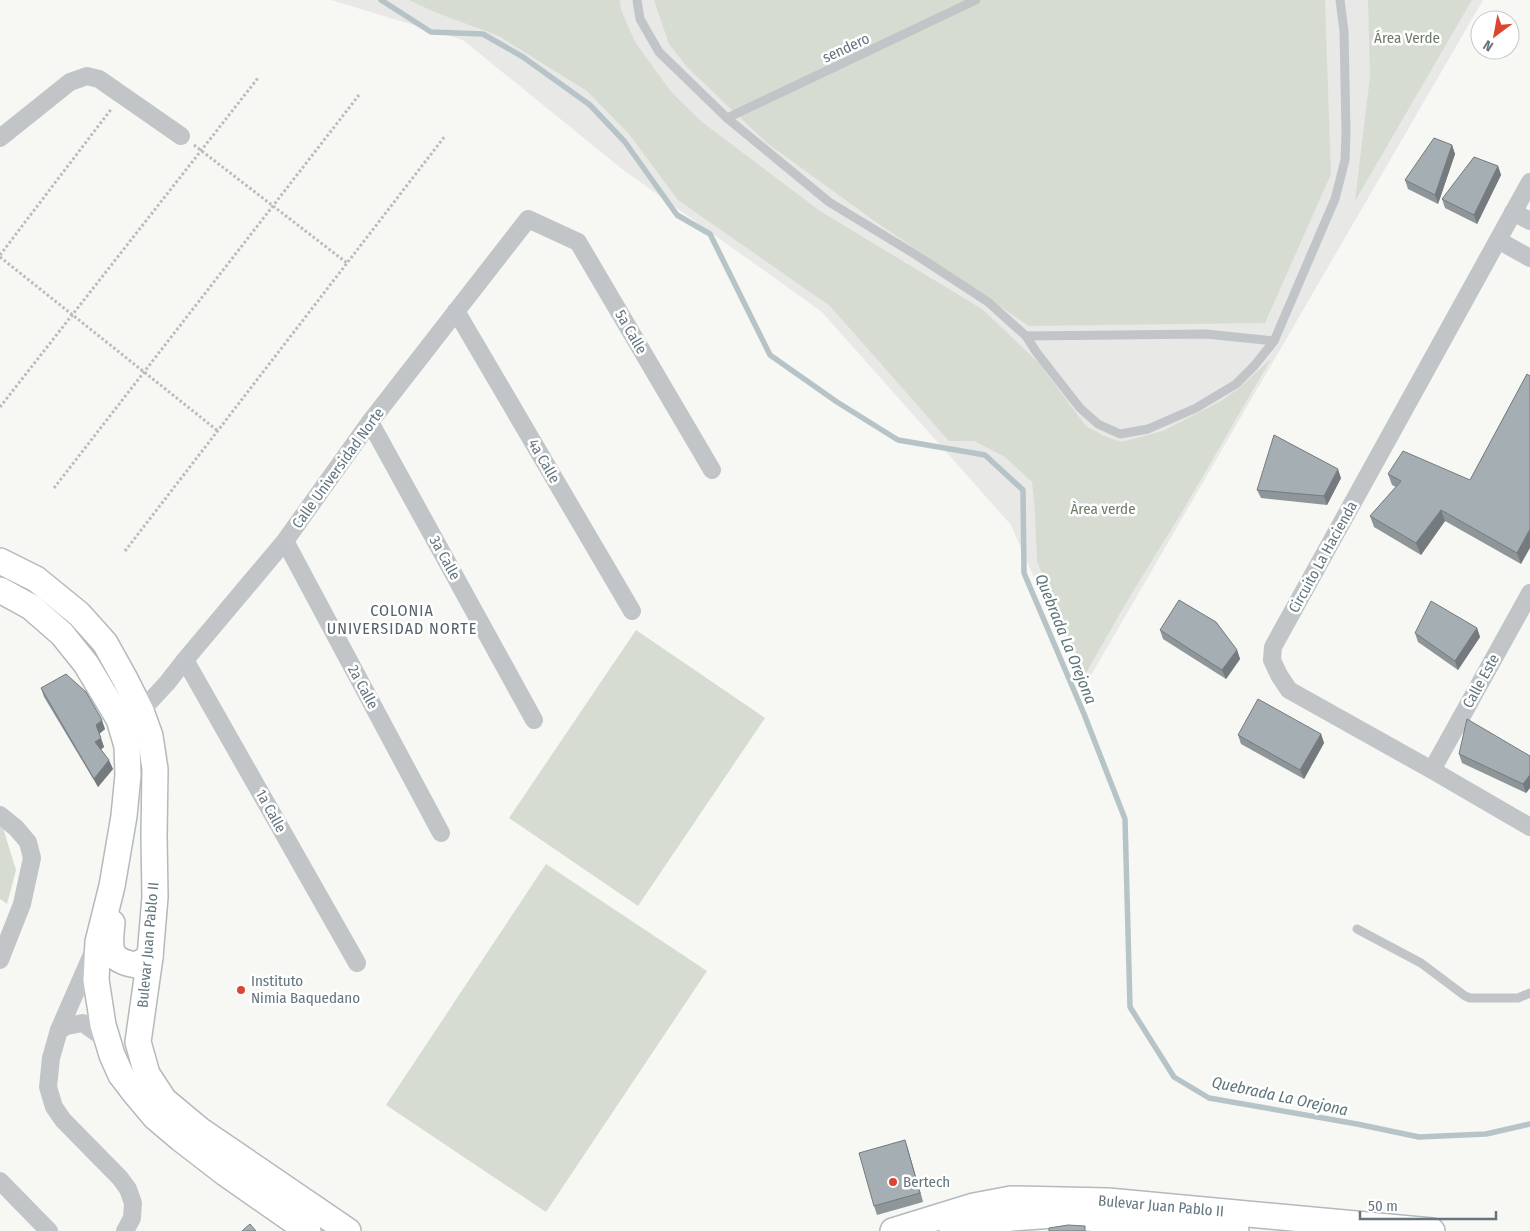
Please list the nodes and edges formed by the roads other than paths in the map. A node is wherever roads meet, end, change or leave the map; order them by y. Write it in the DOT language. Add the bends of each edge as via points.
graph roads {
  1 [pos="637,0"];
  2 [pos="976,0"];
  3 [pos="1340,0"];
  4 [pos="727,118"];
  5 [pos="181,136"];
  6 [pos="0,138"];
  7 [pos="1530,182"];
  8 [pos="1513,212"];
  9 [pos="528,219"];
  10 [pos="1530,222"];
  11 [pos="1498,240"];
  12 [pos="1530,258"];
  13 [pos="456,311"];
  14 [pos="1026,336"];
  15 [pos="1274,341"];
  16 [pos="370,422"];
  17 [pos="712,470"];
  18 [pos="285,541"];
  19 [pos="0,561"];
  20 [pos="0,590"];
  21 [pos="1530,593"];
  22 [pos="632,611"];
  23 [pos="185,660"];
  24 [pos="141,711"];
  25 [pos="534,720"];
  26 [pos="1432,770"];
  27 [pos="0,815"];
  28 [pos="1530,827"];
  29 [pos="441,833"];
  30 [pos="110,896"];
  31 [pos="156,897"];
  32 [pos="1357,930"];
  33 [pos="98,942"];
  34 [pos="150,957"];
  35 [pos="0,960"];
  36 [pos="357,963"];
  37 [pos="1530,993"];
  38 [pos="59,1030"];
  39 [pos="108,1041"];
  40 [pos="0,1181"];
  41 [pos="1095,1225"];
  42 [pos="981,1227"];
  43 [pos="49,1231"];
  44 [pos="125,1231"];
  45 [pos="308,1231"];
  46 [pos="348,1231"];
  47 [pos="893,1231"];
  48 [pos="952,1231"];
  49 [pos="1236,1231"];
  50 [pos="1432,1231"];
  1 -- 4 [label="lane" via="640,19 659,52"];
  2 -- 4 [label="lane, sendero"];
  3 -- 15 [label="lane" via="1344,31 1345,160 1335,199"];
  4 -- 14 [label="lane" via="829,202 988,302"];
  5 -- 6 [label="street" via="99,78 87,76 70,82"];
  7 -- 8 [label="street, Circuito La Hacienda"];
  8 -- 10 [label="street"];
  8 -- 11 [label="street, Circuito La Hacienda"];
  9 -- 13 [label="street, Calle Universidad Norte"];
  9 -- 17 [label="street, 5a Calle" via="578,242"];
  11 -- 12 [label="street"];
  11 -- 26 [label="street, Circuito La Hacienda" via="1273,647 1272,660 1289,690"];
  13 -- 16 [label="street, Calle Universidad Norte"];
  13 -- 22 [label="street, 4a Calle"];
  14 -- 15 [label="lane" via="1206,334"];
  14 -- 15 [label="lane" via="1080,408 1098,424 1120,434 1148,429 1220,394 1236,384"];
  16 -- 18 [label="street, Calle Universidad Norte"];
  16 -- 25 [label="street, 3a Calle"];
  18 -- 23 [label="street, Calle Universidad Norte"];
  18 -- 29 [label="street, 2a Calle"];
  19 -- 24 [label="main road, Bulevar Juan Pablo II" via="36,579 79,614 105,644"];
  20 -- 30 [label="main road" via="31,607 62,634 86,664 119,719 127,746 128,774"];
  21 -- 26 [label="street, Calle Este"];
  23 -- 24 [label="street, Calle Universidad Norte"];
  23 -- 36 [label="street, 1a Calle"];
  24 -- 31 [label="main road, Bulevar Juan Pablo II" via="150,736 155,768"];
  26 -- 28 [label="street, Circuito La Hacienda"];
  27 -- 35 [label="street" via="28,842 32,858 22,904"];
  30 -- 31 [label="main road" via="123,878 133,878 145,883"];
  30 -- 33 [label="main road"];
  30 -- 34 [label="main road" via="110,946 117,958 122,963 137,965"];
  31 -- 34 [label="main road, Bulevar Juan Pablo II"];
  32 -- 37 [label="lane" via="1421,963 1470,998 1518,998"];
  33 -- 38 [label="street"];
  33 -- 39 [label="main road" via="96,980"];
  34 -- 46 [label="main road, Bulevar Juan Pablo II" via="138,1042 147,1074 164,1100 200,1130"];
  38 -- 39 [label="street" via="83,1023"];
  38 -- 44 [label="street" via="51,1058 48,1088 54,1107 128,1189 133,1203 132,1218"];
  39 -- 45 [label="main road" via="121,1075 155,1116 225,1173"];
  40 -- 43 [label="street"];
  41 -- 42 [label="main road, Bulevar Juan Pablo II" via="1053,1215 1012,1218"];
  41 -- 49 [label="main road, Bulevar Juan Pablo II"];
  42 -- 48 [label="main road, Bulevar Juan Pablo II"];
  47 -- 50 [label="main road, Bulevar Juan Pablo II" via="974,1206 1011,1199 1037,1199 1108,1201"];
}
